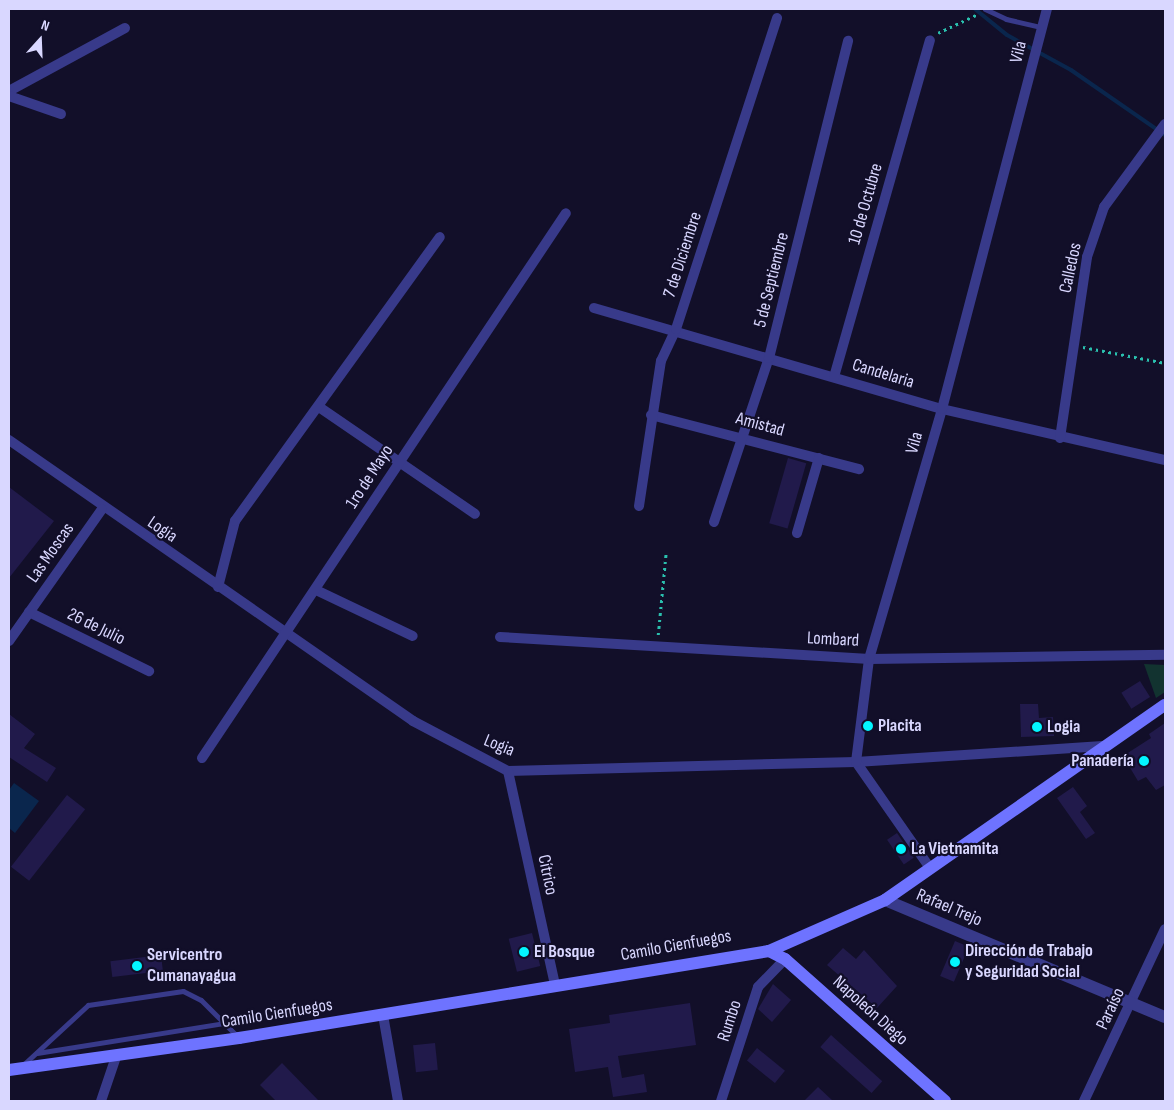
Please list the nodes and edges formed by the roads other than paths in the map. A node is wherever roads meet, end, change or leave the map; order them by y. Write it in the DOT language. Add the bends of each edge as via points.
graph roads {
  1 [pos="985,9"];
  2 [pos="1046,9"];
  3 [pos="777,18"];
  4 [pos="1041,27"];
  5 [pos="125,28"];
  6 [pos="930,40"];
  7 [pos="848,41"];
  8 [pos="9,92"];
  9 [pos="9,96"];
  10 [pos="60,114"];
  11 [pos="1164,125"];
  12 [pos="566,213"];
  13 [pos="440,238"];
  14 [pos="594,308"];
  15 [pos="676,329"];
  16 [pos="769,358"];
  17 [pos="834,377"];
  18 [pos="319,407"];
  19 [pos="942,409"];
  20 [pos="651,415"];
  21 [pos="743,437"];
  22 [pos="1060,438"];
  23 [pos="9,440"];
  24 [pos="819,458"];
  25 [pos="1165,460"];
  26 [pos="399,461"];
  27 [pos="859,469"];
  28 [pos="638,506"];
  29 [pos="102,509"];
  30 [pos="476,514"];
  31 [pos="714,522"];
  32 [pos="797,533"];
  33 [pos="218,587"];
  34 [pos="316,590"];
  35 [pos="30,612"];
  36 [pos="286,633"];
  37 [pos="413,636"];
  38 [pos="500,637"];
  39 [pos="9,641"];
  40 [pos="1165,655"];
  41 [pos="869,658"];
  42 [pos="149,672"];
  43 [pos="1165,705"];
  44 [pos="1102,746"];
  45 [pos="202,758"];
  46 [pos="856,762"];
  47 [pos="508,771"];
  48 [pos="930,868"];
  49 [pos="885,900"];
  50 [pos="1165,930"];
  51 [pos="769,951"];
  52 [pos="785,959"];
  53 [pos="555,985"];
  54 [pos="1132,1004"];
  55 [pos="383,1015"];
  56 [pos="1165,1017"];
  57 [pos="224,1023"];
  58 [pos="239,1038"];
  59 [pos="36,1053"];
  60 [pos="116,1056"];
  61 [pos="14,1070"];
  62 [pos="723,1100"];
  63 [pos="101,1101"];
  64 [pos="398,1101"];
  65 [pos="945,1101"];
  66 [pos="1084,1101"];
  1 -- 4 [label="lane" via="1006,19"];
  2 -- 4 [label="street, Vila"];
  3 -- 15 [label="street, 7 de Diciembre"];
  4 -- 19 [label="street, Vila"];
  5 -- 8 [label="street"];
  6 -- 17 [label="street, 10 de Octubre"];
  7 -- 16 [label="street, 5 de Septiembre"];
  9 -- 10 [label="street"];
  11 -- 22 [label="street, Calledos" via="1104,207 1087,256"];
  12 -- 26 [label="street, 1ro de Mayo"];
  13 -- 18 [label="street"];
  14 -- 15 [label="street, Candelaria"];
  15 -- 16 [label="street, Candelaria"];
  15 -- 20 [label="street, 7 de Diciembre" via="661,361"];
  16 -- 17 [label="street, Candelaria"];
  16 -- 21 [label="street, 5 de Septiembre"];
  17 -- 19 [label="street, Candelaria"];
  18 -- 26 [label="street"];
  18 -- 33 [label="street" via="235,521"];
  19 -- 22 [label="street, Candelaria"];
  19 -- 41 [label="street, Vila"];
  20 -- 21 [label="street, Amistad"];
  20 -- 28 [label="street, 7 de Diciembre"];
  21 -- 24 [label="street, Amistad"];
  21 -- 31 [label="street, 5 de Septiembre"];
  22 -- 25 [label="street, Candelaria"];
  23 -- 29 [label="street, Logia"];
  24 -- 27 [label="street, Amistad"];
  24 -- 32 [label="street"];
  26 -- 30 [label="street"];
  26 -- 34 [label="street, 1ro de Mayo"];
  29 -- 33 [label="street, Logia"];
  29 -- 35 [label="street, Las Moscas"];
  33 -- 36 [label="street, Logia"];
  34 -- 36 [label="street, 1ro de Mayo"];
  34 -- 37 [label="street"];
  35 -- 39 [label="street, Las Moscas"];
  35 -- 42 [label="street, 26 de Julio"];
  36 -- 45 [label="street, 1ro de Mayo"];
  36 -- 47 [label="street, Logia" via="414,722"];
  38 -- 41 [label="street, Lombard"];
  40 -- 41 [label="street, Lombard"];
  41 -- 46 [label="street, Vila"];
  43 -- 44 [label="main road, Camilo Cienfuegos"];
  44 -- 46 [label="street, Logia"];
  44 -- 48 [label="main road, Camilo Cienfuegos"];
  46 -- 47 [label="street, Logia"];
  46 -- 48 [label="street"];
  47 -- 53 [label="street, Cítrico"];
  48 -- 49 [label="main road, Camilo Cienfuegos"];
  49 -- 51 [label="main road, Camilo Cienfuegos"];
  49 -- 54 [label="street, Rafael Trejo"];
  50 -- 54 [label="street, Paraíso"];
  51 -- 52 [label="main road, Napoleón Diego"];
  51 -- 53 [label="main road, Camilo Cienfuegos"];
  52 -- 62 [label="street, Rumbo" via="758,987"];
  52 -- 65 [label="main road, Napoleón Diego"];
  53 -- 55 [label="main road, Camilo Cienfuegos"];
  54 -- 56 [label="street, Rafael Trejo"];
  54 -- 66 [label="street, Paraíso"];
  55 -- 58 [label="main road, Camilo Cienfuegos"];
  55 -- 64 [label="street"];
  57 -- 58 [label="lane"];
  57 -- 59 [label="lane"];
  57 -- 59 [label="lane" via="201,1000 183,991 88,1005"];
  58 -- 60 [label="main road, Camilo Cienfuegos"];
  59 -- 61 [label="lane"];
  60 -- 61 [label="main road, Camilo Cienfuegos"];
  60 -- 63 [label="street"];
}
